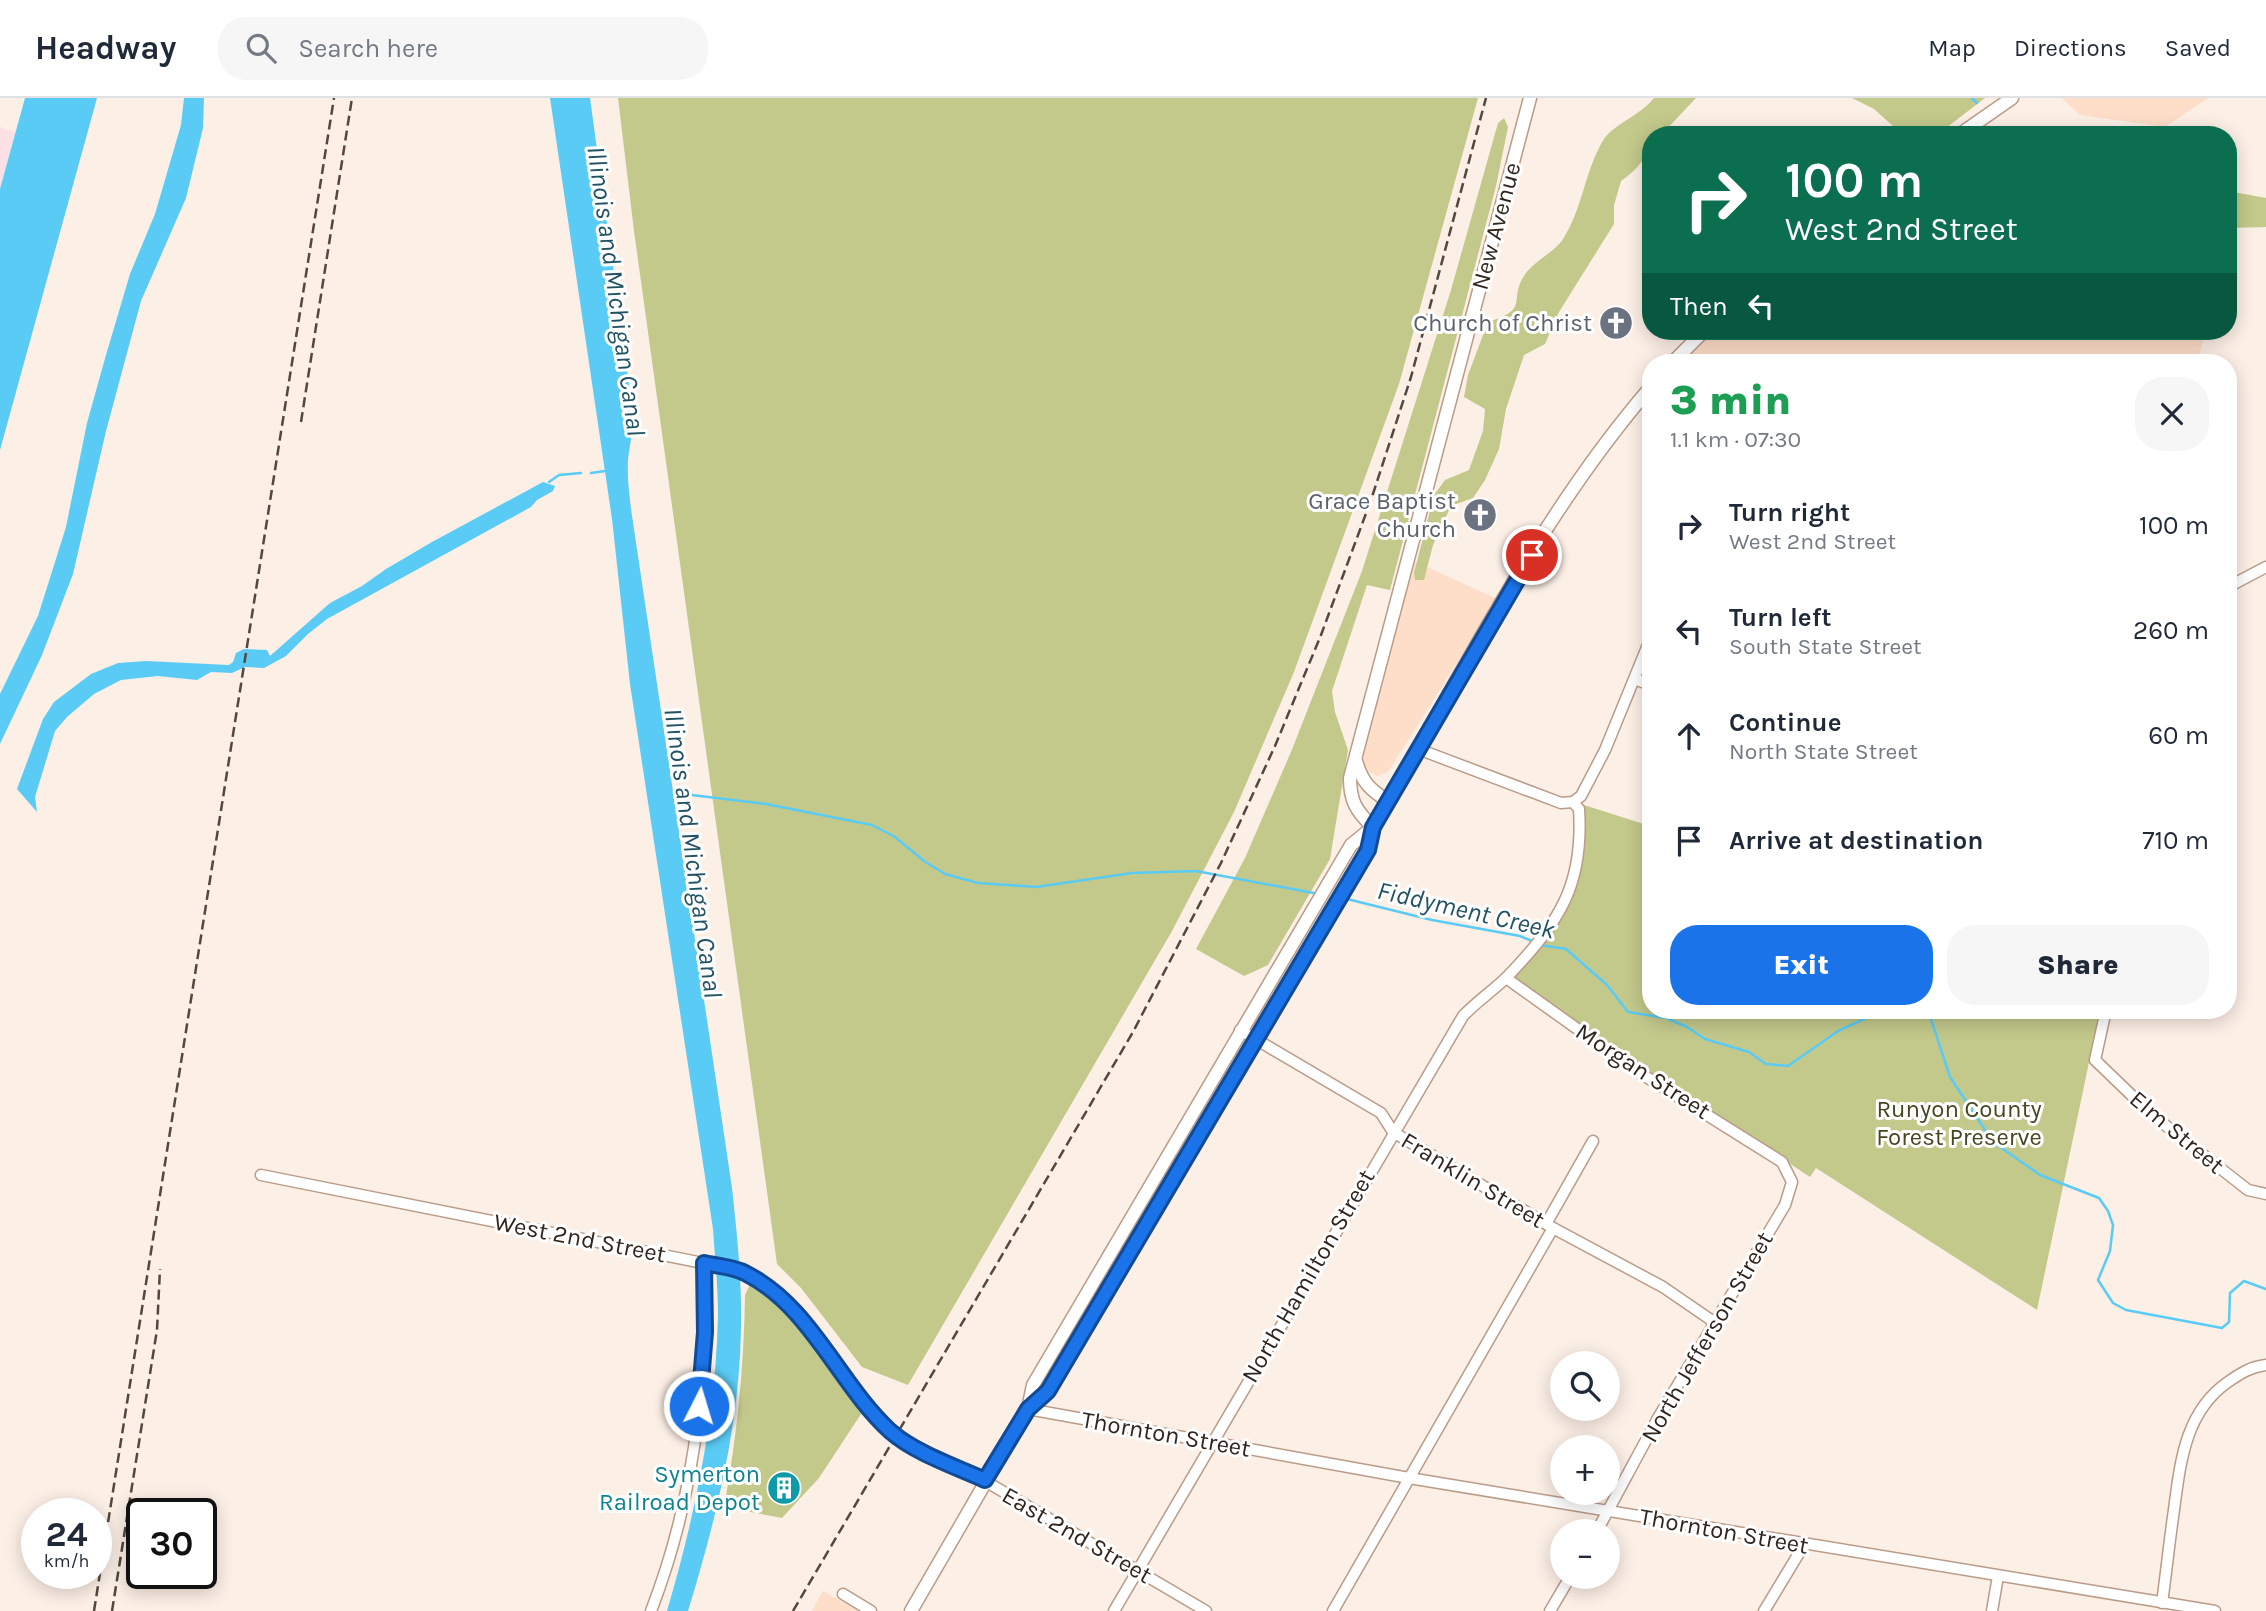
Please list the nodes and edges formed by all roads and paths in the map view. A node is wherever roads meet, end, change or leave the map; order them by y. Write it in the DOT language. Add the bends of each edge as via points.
graph roads {
  1 [pos="1530,98"];
  2 [pos="2012,98"];
  3 [pos="1972,126"];
  4 [pos="1695,340"];
  5 [pos="1681,354"];
  6 [pos="1642,398"];
  7 [pos="2266,567"];
  8 [pos="2237,582"];
  9 [pos="1642,661"];
  10 [pos="1635,679"];
  11 [pos="1642,682"];
  12 [pos="1418,749"];
  13 [pos="1356,761"];
  14 [pos="1388,801"];
  15 [pos="1573,802"];
  16 [pos="1373,827"];
  17 [pos="1506,978"];
  18 [pos="2104,1019"];
  19 [pos="1240,1030"];
  20 [pos="1256,1039"];
  21 [pos="1393,1132"];
  22 [pos="1593,1141"];
  23 [pos="1782,1162"];
  24 [pos="261,1175"];
  25 [pos="2266,1194"];
  26 [pos="1550,1226"];
  27 [pos="704,1263"];
  28 [pos="1714,1322"];
  29 [pos="2266,1364"];
  30 [pos="1028,1409"];
  31 [pos="1211,1441"];
  32 [pos="1409,1478"];
  33 [pos="985,1480"];
  34 [pos="1608,1512"];
  35 [pos="1604,1519"];
  36 [pos="1804,1545"];
  37 [pos="1138,1571"];
  38 [pos="1998,1576"];
  39 [pos="1563,1589"];
  40 [pos="843,1594"];
  41 [pos="2166,1606"];
  42 [pos="652,1611"];
  43 [pos="871,1611"];
  44 [pos="911,1611"];
  45 [pos="1114,1611"];
  46 [pos="1206,1611"];
  47 [pos="1333,1611"];
  48 [pos="1550,1611"];
  49 [pos="1764,1611"];
  50 [pos="1992,1611"];
  51 [pos="2215,1611"];
  1 -- 13 [label="main road, New Avenue"];
  2 -- 3 [label="main road"];
  4 -- 5 [label="main road"];
  6 -- 12 [label="main road" via="1571,491"];
  7 -- 8 [label="street"];
  9 -- 10 [label="street"];
  10 -- 11 [label="street"];
  10 -- 15 [label="street" via="1605,750 1581,796"];
  12 -- 14 [label="main road"];
  12 -- 15 [label="street" via="1561,803"];
  13 -- 14 [label="main road" via="1371,791"];
  13 -- 16 [label="main road, New Avenue" via="1350,795 1357,811"];
  14 -- 16 [label="main road"];
  15 -- 17 [label="street, North Hamilton Street" via="1580,821 1572,884 1563,907"];
  16 -- 19 [label="main road" via="1351,845 1339,863"];
  16 -- 20 [label="main road" via="1368,850"];
  17 -- 21 [label="street, North Hamilton Street" via="1463,1016"];
  17 -- 23 [label="street, Morgan Street" via="1632,1068"];
  18 -- 25 [label="street, Elm Street" via="2095,1060 2151,1114 2245,1188"];
  19 -- 20 [label="street, Franklin Street"];
  19 -- 30 [label="main road" via="1033,1385"];
  20 -- 21 [label="street, Franklin Street" via="1381,1113"];
  20 -- 30 [label="main road" via="1048,1391"];
  21 -- 26 [label="street, Franklin Street"];
  21 -- 31 [label="street, North Hamilton Street"];
  22 -- 26 [label="street"];
  23 -- 28 [label="street, North Jefferson Street" via="1792,1182 1785,1205"];
  24 -- 27 [label="street, West 2nd Street"];
  26 -- 28 [label="street, Franklin Street" via="1663,1287"];
  26 -- 32 [label="street"];
  27 -- 33 [label="street, West 2nd Street" via="743,1271 798,1315 896,1436"];
  27 -- 42 [label="street" via="704,1353 688,1490"];
  28 -- 34 [label="street, North Jefferson Street"];
  29 -- 41 [label="street" via="2250,1367 2214,1391 2189,1431 2180,1460"];
  30 -- 31 [label="street, Thornton Street"];
  30 -- 33 [label="main road"];
  31 -- 32 [label="street, Thornton Street"];
  31 -- 37 [label="street, North Hamilton Street"];
  32 -- 34 [label="street, Thornton Street"];
  32 -- 47 [label="street"];
  33 -- 37 [label="street, East 2nd Street"];
  33 -- 44 [label="main road"];
  34 -- 35 [label="street, North Jefferson Street"];
  34 -- 36 [label="street, Thornton Street"];
  36 -- 38 [label="street, Thornton Street"];
  36 -- 49 [label="street"];
  37 -- 45 [label="street, North Hamilton Street"];
  37 -- 46 [label="street, East 2nd Street"];
  38 -- 41 [label="street, Thornton Street"];
  38 -- 50 [label="street"];
  39 -- 48 [label="street"];
  40 -- 43 [label="street"];
  41 -- 51 [label="street, Thornton Street"];
}
